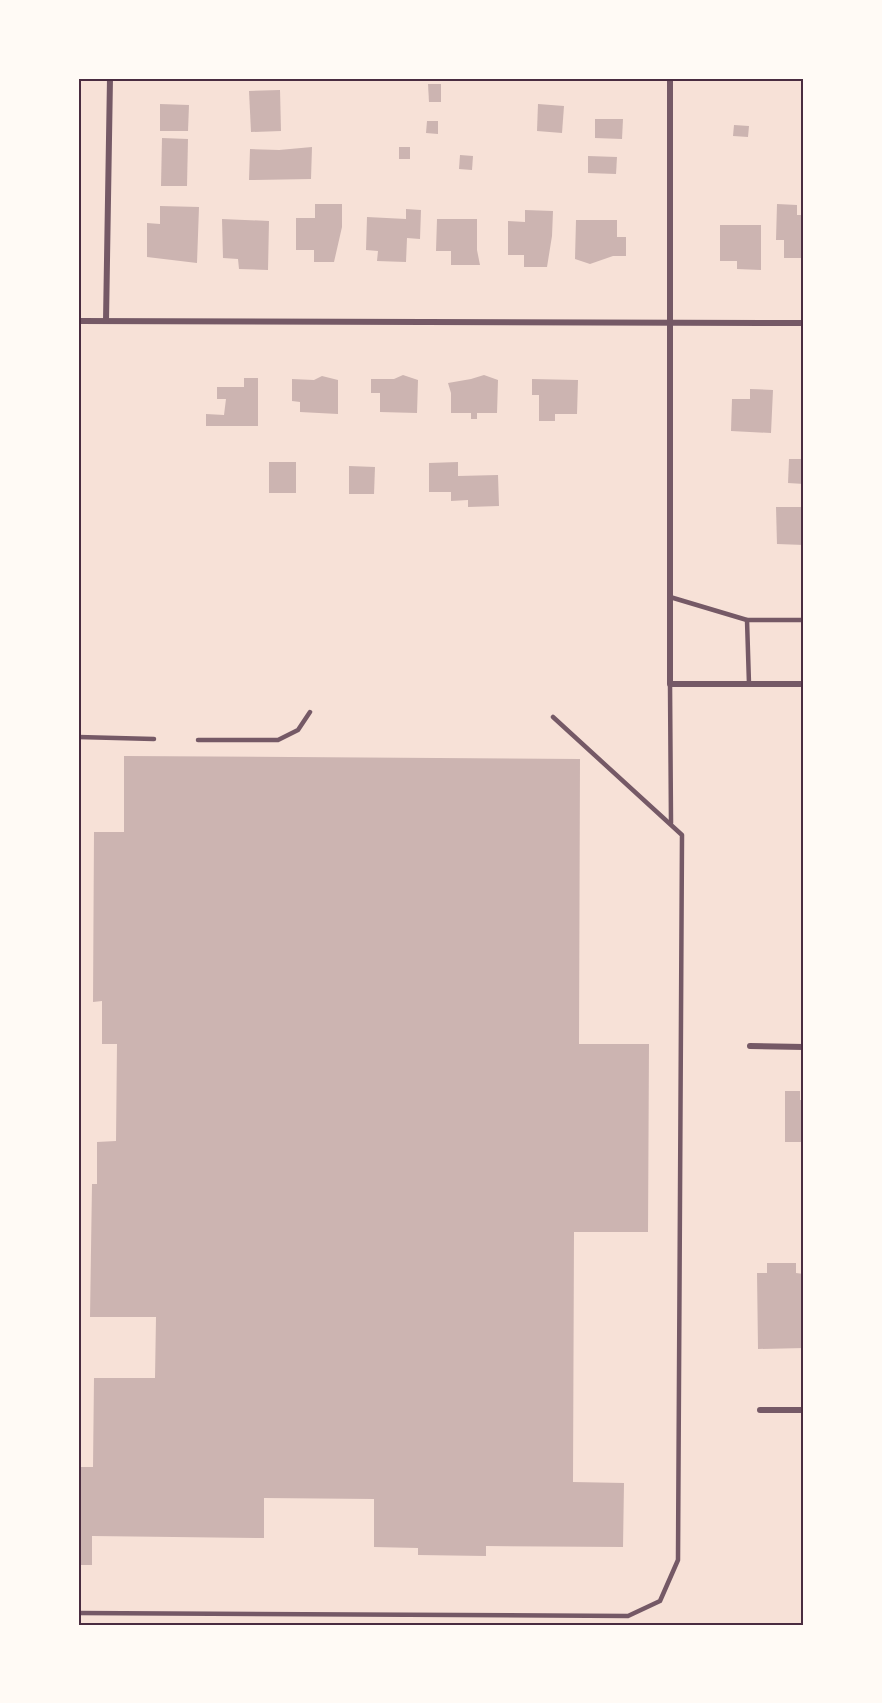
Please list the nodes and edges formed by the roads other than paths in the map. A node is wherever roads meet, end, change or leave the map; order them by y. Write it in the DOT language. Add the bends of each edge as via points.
graph roads {
  1 [pos="110,78"];
  2 [pos="670,78"];
  3 [pos="78,321"];
  4 [pos="106,321"];
  5 [pos="670,322"];
  6 [pos="804,323"];
  7 [pos="670,597"];
  8 [pos="747,620"];
  9 [pos="804,620"];
  10 [pos="670,684"];
  11 [pos="749,684"];
  12 [pos="804,684"];
  13 [pos="310,712"];
  14 [pos="553,717"];
  15 [pos="78,737"];
  16 [pos="154,739"];
  17 [pos="198,740"];
  18 [pos="671,823"];
  19 [pos="750,1046"];
  20 [pos="804,1047"];
  21 [pos="760,1410"];
  22 [pos="804,1410"];
  23 [pos="78,1613"];
  1 -- 4 [label="street"];
  2 -- 5 [label="street"];
  3 -- 4 [label="street"];
  4 -- 5 [label="street"];
  5 -- 6 [label="street"];
  5 -- 7 [label="street"];
  7 -- 8 [label="lane"];
  7 -- 10 [label="street"];
  8 -- 9 [label="lane"];
  8 -- 11 [label="lane"];
  10 -- 11 [label="street"];
  10 -- 18 [label="lane"];
  11 -- 12 [label="street"];
  13 -- 17 [label="lane" via="298,730 278,740"];
  14 -- 18 [label="lane"];
  15 -- 16 [label="lane"];
  18 -- 23 [label="lane" via="682,835 678,1560 660,1601 628,1616"];
  19 -- 20 [label="street"];
  21 -- 22 [label="street"];
}
